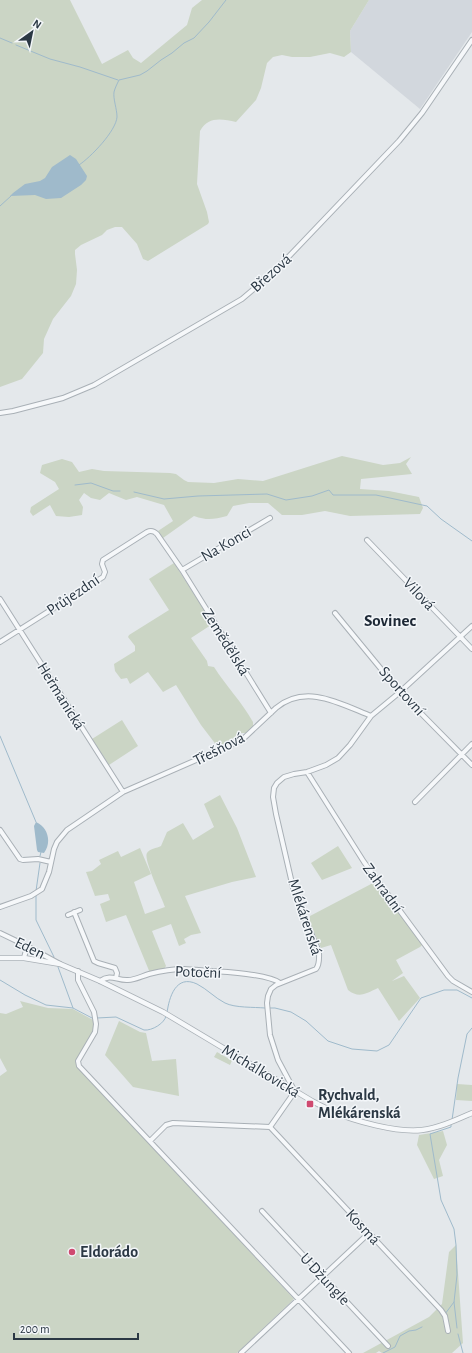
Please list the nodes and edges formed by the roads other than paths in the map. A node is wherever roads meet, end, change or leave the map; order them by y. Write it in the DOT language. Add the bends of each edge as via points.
graph roads {
  1 [pos="472,40"];
  2 [pos="0,413"];
  3 [pos="270,518"];
  4 [pos="367,540"];
  5 [pos="182,570"];
  6 [pos="0,599"];
  7 [pos="2,607"];
  8 [pos="336,613"];
  9 [pos="472,626"];
  10 [pos="19,630"];
  11 [pos="460,637"];
  12 [pos="0,642"];
  13 [pos="472,649"];
  14 [pos="400,692"];
  15 [pos="271,713"];
  16 [pos="371,716"];
  17 [pos="472,744"];
  18 [pos="462,755"];
  19 [pos="472,766"];
  20 [pos="307,772"];
  21 [pos="123,792"];
  22 [pos="415,802"];
  23 [pos="0,830"];
  24 [pos="51,862"];
  25 [pos="0,907"];
  26 [pos="80,910"];
  27 [pos="74,912"];
  28 [pos="68,915"];
  29 [pos="0,933"];
  30 [pos="27,946"];
  31 [pos="0,958"];
  32 [pos="24,958"];
  33 [pos="60,964"];
  34 [pos="78,971"];
  35 [pos="116,978"];
  36 [pos="100,981"];
  37 [pos="280,983"];
  38 [pos="472,992"];
  39 [pos="294,1090"];
  40 [pos="472,1114"];
  41 [pos="270,1127"];
  42 [pos="150,1141"];
  43 [pos="262,1211"];
  44 [pos="369,1233"];
  45 [pos="322,1276"];
  46 [pos="298,1299"];
  47 [pos="448,1331"];
  48 [pos="388,1346"];
  49 [pos="241,1353"];
  50 [pos="349,1353"];
  1 -- 2 [label="street, Březová" via="422,113 399,141 274,272 242,299 94,385 63,398"];
  3 -- 5 [label="street, Na Konci"];
  4 -- 11 [label="street, Vilová"];
  5 -- 10 [label="street, Průjezdní" via="157,534 150,531 103,560 103,577"];
  5 -- 15 [label="street, Zemědělská"];
  6 -- 7 [label="street, Heřmanická"];
  7 -- 10 [label="street, Heřmanická"];
  8 -- 14 [label="street, Sportovní"];
  9 -- 11 [label="street"];
  10 -- 12 [label="street, Průjezdní"];
  10 -- 21 [label="street, Heřmanická"];
  11 -- 13 [label="street, Vilová"];
  11 -- 14 [label="street"];
  14 -- 16 [label="street"];
  14 -- 18 [label="street, Sportovní"];
  15 -- 16 [label="street, Třešňová" via="286,701 311,696 331,699"];
  15 -- 21 [label="street, Třešňová" via="242,740"];
  16 -- 20 [label="street, Mlékárenská" via="338,758"];
  17 -- 18 [label="street"];
  18 -- 19 [label="street, Sportovní"];
  18 -- 22 [label="street"];
  20 -- 37 [label="street, Mlékárenská" via="280,780 274,788 273,797 294,892 319,952 319,964 313,970"];
  20 -- 38 [label="street, Zahradní" via="364,862 448,976 462,988"];
  21 -- 24 [label="street, Třešňová" via="67,830 56,842"];
  23 -- 24 [label="street" via="20,859"];
  24 -- 25 [label="street, Třešňová" via="42,889"];
  26 -- 27 [label="street"];
  27 -- 28 [label="street"];
  27 -- 35 [label="street" via="94,961 115,968"];
  29 -- 30 [label="street, Eden"];
  30 -- 32 [label="street"];
  30 -- 33 [label="street, Eden"];
  31 -- 32 [label="street"];
  32 -- 33 [label="street"];
  33 -- 34 [label="street"];
  34 -- 36 [label="street"];
  34 -- 42 [label="street" via="78,980 96,1021 94,1032 78,1061 79,1066"];
  35 -- 36 [label="street, Potoční" via="106,977"];
  35 -- 37 [label="street, Potoční" via="130,980 172,969 184,969 257,975"];
  36 -- 39 [label="street, Michálkovická" via="169,1015"];
  37 -- 39 [label="street, Mlékárenská" via="271,988 269,993 267,1004 270,1035 278,1060"];
  39 -- 40 [label="street, Michálkovická" via="331,1111 400,1130 432,1128"];
  39 -- 41 [label="street"];
  41 -- 42 [label="street" via="173,1123 166,1125"];
  41 -- 44 [label="street, Kosmá"];
  42 -- 46 [label="street"];
  43 -- 45 [label="street, U Džungle"];
  44 -- 45 [label="street"];
  44 -- 47 [label="street, Kosmá" via="441,1310"];
  45 -- 46 [label="street"];
  45 -- 48 [label="street, U Džungle"];
  46 -- 49 [label="street"];
  46 -- 50 [label="street"];
}
